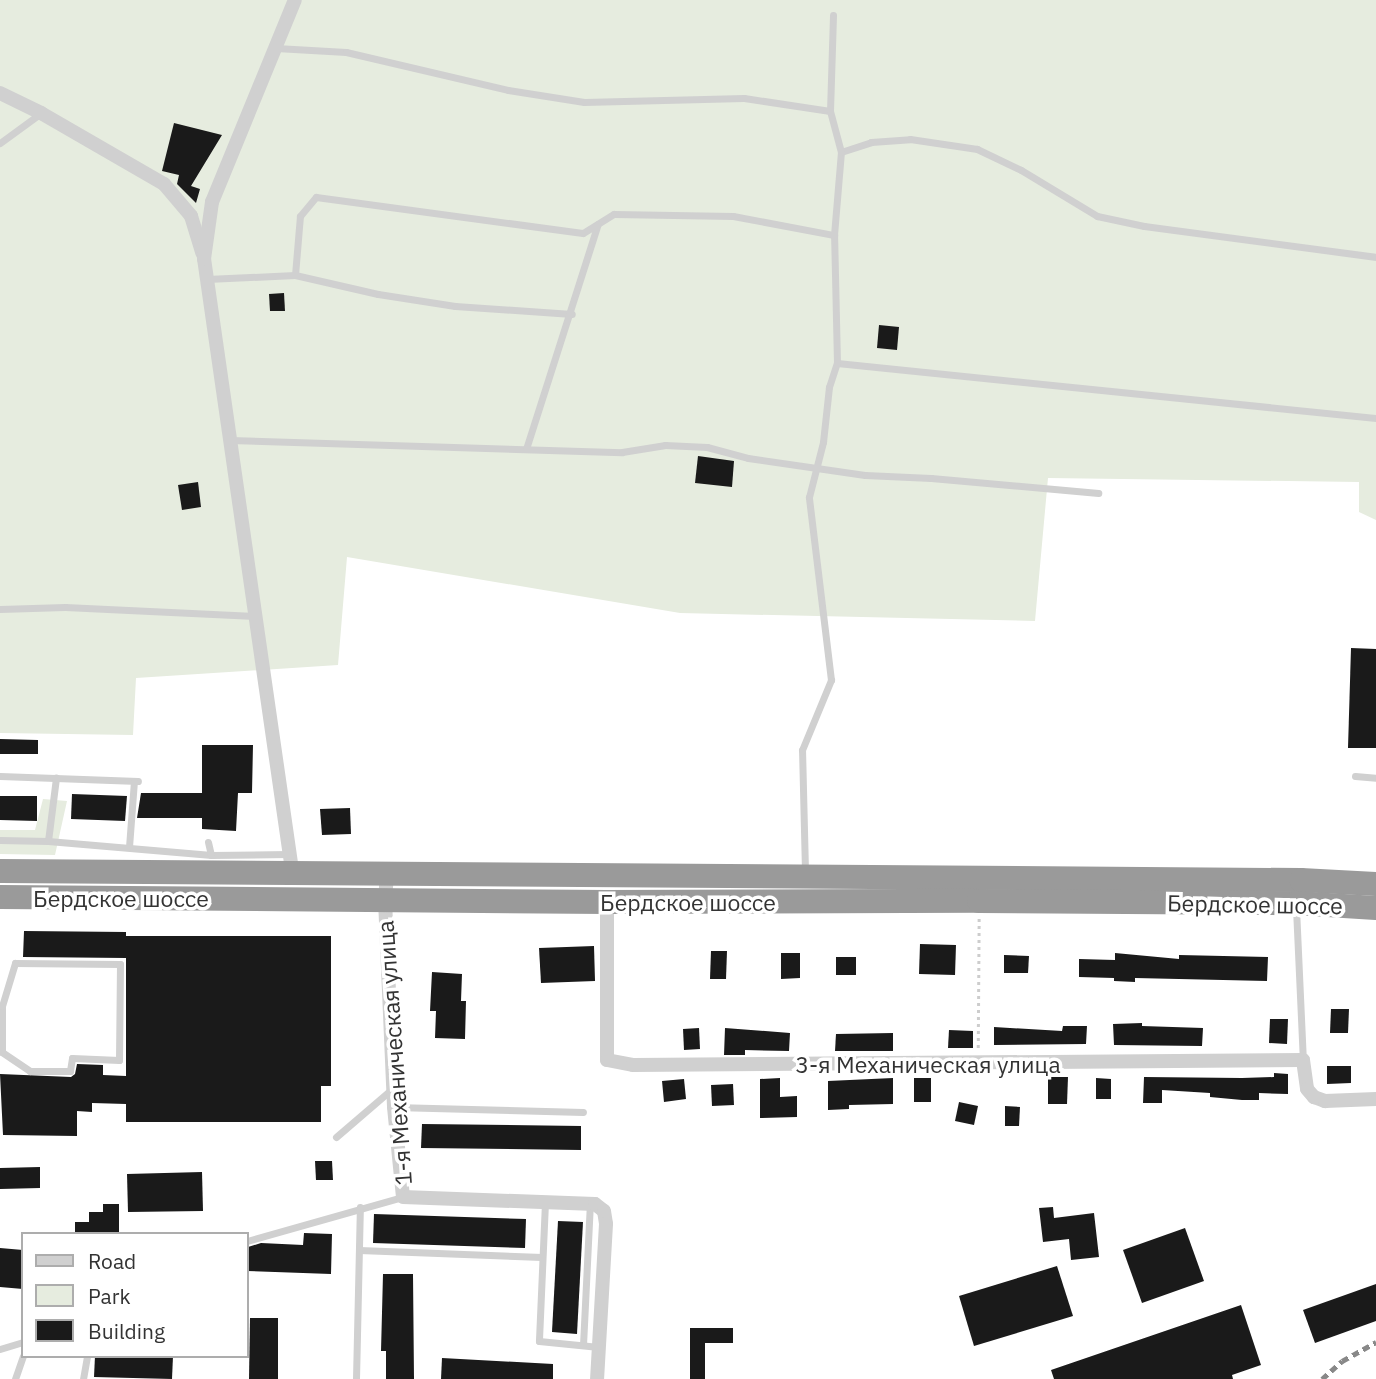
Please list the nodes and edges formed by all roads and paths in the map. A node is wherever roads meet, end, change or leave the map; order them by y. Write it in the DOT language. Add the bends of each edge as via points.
graph roads {
  1 [pos="295,0"];
  2 [pos="833,15"];
  3 [pos="275,48"];
  4 [pos="0,93"];
  5 [pos="830,111"];
  6 [pos="41,113"];
  7 [pos="0,143"];
  8 [pos="841,152"];
  9 [pos="598,224"];
  10 [pos="834,235"];
  11 [pos="1376,257"];
  12 [pos="204,259"];
  13 [pos="295,275"];
  14 [pos="206,279"];
  15 [pos="572,314"];
  16 [pos="837,363"];
  17 [pos="1376,418"];
  18 [pos="230,439"];
  19 [pos="526,449"];
  20 [pos="816,468"];
  21 [pos="1098,493"];
  22 [pos="0,609"];
  23 [pos="255,615"];
  24 [pos="0,776"];
  25 [pos="1355,776"];
  26 [pos="55,778"];
  27 [pos="1376,778"];
  28 [pos="0,840"];
  29 [pos="48,841"];
  30 [pos="208,842"];
  31 [pos="130,846"];
  32 [pos="211,855"];
  33 [pos="291,863"];
  34 [pos="0,871"];
  35 [pos="387,873"];
  36 [pos="805,879"];
  37 [pos="1376,884"];
  38 [pos="0,897"];
  39 [pos="295,899"];
  40 [pos="385,900"];
  41 [pos="979,901"];
  42 [pos="607,902"];
  43 [pos="1296,903"];
  44 [pos="1376,908"];
  45 [pos="3,992"];
  46 [pos="1303,1060"];
  47 [pos="978,1064"];
  48 [pos="393,1088"];
  49 [pos="1376,1098"];
  50 [pos="394,1107"];
  51 [pos="583,1112"];
  52 [pos="336,1137"];
  53 [pos="403,1197"];
  54 [pos="545,1201"];
  55 [pos="590,1204"];
  56 [pos="359,1207"];
  57 [pos="248,1241"];
  58 [pos="359,1250"];
  59 [pos="542,1257"];
  60 [pos="21,1343"];
  61 [pos="583,1345"];
  62 [pos="598,1347"];
  63 [pos="0,1349"];
  64 [pos="22,1358"];
  65 [pos="87,1358"];
  66 [pos="15,1379"];
  67 [pos="83,1379"];
  68 [pos="356,1379"];
  69 [pos="597,1379"];
  1 -- 3 [label="street"];
  2 -- 5 [label="lane"];
  3 -- 5 [label="lane" via="346,52 508,90 584,102 744,98"];
  3 -- 12 [label="street" via="212,202"];
  4 -- 6 [label="street"];
  5 -- 8 [label="lane"];
  6 -- 7 [label="lane"];
  6 -- 12 [label="street" via="164,184 191,216"];
  8 -- 10 [label="lane"];
  8 -- 11 [label="lane" via="871,142 910,139 977,149 1097,216"];
  9 -- 10 [label="lane" via="614,215 733,216"];
  9 -- 13 [label="lane" via="583,233 316,197 300,216"];
  9 -- 15 [label="lane"];
  10 -- 16 [label="lane"];
  12 -- 14 [label="street"];
  13 -- 14 [label="lane"];
  13 -- 15 [label="lane" via="455,306"];
  14 -- 18 [label="street"];
  15 -- 19 [label="lane"];
  16 -- 17 [label="lane"];
  16 -- 20 [label="lane"];
  18 -- 19 [label="lane"];
  18 -- 23 [label="street"];
  19 -- 20 [label="lane" via="622,452 665,445 707,447"];
  20 -- 21 [label="lane"];
  20 -- 36 [label="lane" via="809,497 831,680 802,750"];
  22 -- 23 [label="lane" via="65,607"];
  23 -- 33 [label="street"];
  24 -- 26 [label="lane"];
  25 -- 27 [label="lane"];
  26 -- 29 [label="lane"];
  26 -- 31 [label="lane" via="136,781"];
  28 -- 29 [label="lane"];
  29 -- 31 [label="lane"];
  30 -- 32 [label="lane"];
  31 -- 32 [label="lane"];
  32 -- 33 [label="lane"];
  33 -- 34 [label="highway, Бердское шоссе"];
  33 -- 35 [label="highway, Бердское шоссе"];
  33 -- 39 [label="street"];
  35 -- 36 [label="highway, Бердское шоссе"];
  35 -- 40 [label="street, 1-я Механическая улица"];
  36 -- 37 [label="highway, Бердское шоссе"];
  38 -- 39 [label="highway, Бердское шоссе"];
  39 -- 40 [label="highway, Бердское шоссе"];
  40 -- 42 [label="highway, Бердское шоссе"];
  40 -- 48 [label="street, 1-я Механическая улица"];
  41 -- 42 [label="highway, Бердское шоссе"];
  41 -- 43 [label="highway, Бердское шоссе"];
  41 -- 47 [label="path"];
  42 -- 47 [label="street, 3-я Механическая улица" via="607,1060 633,1065"];
  43 -- 44 [label="highway, Бердское шоссе"];
  43 -- 46 [label="lane"];
  45 -- 45 [label="lane" via="2,1052 30,1070 70,1071 72,1058 118,1060 120,964 15,963"];
  46 -- 47 [label="street, 3-я Механическая улица"];
  46 -- 49 [label="street" via="1307,1089 1314,1097 1325,1101"];
  48 -- 50 [label="street, 1-я Механическая улица"];
  48 -- 52 [label="lane"];
  50 -- 51 [label="lane"];
  50 -- 53 [label="street, 1-я Механическая улица"];
  53 -- 54 [label="street, 1-я Механическая улица"];
  53 -- 56 [label="lane"];
  54 -- 55 [label="street, 1-я Механическая улица"];
  54 -- 59 [label="lane"];
  55 -- 61 [label="lane"];
  55 -- 62 [label="street" via="604,1211 606,1224"];
  56 -- 57 [label="lane"];
  56 -- 58 [label="lane"];
  58 -- 59 [label="lane"];
  58 -- 68 [label="lane"];
  59 -- 61 [label="lane" via="539,1341"];
  60 -- 63 [label="lane"];
  61 -- 62 [label="lane"];
  62 -- 69 [label="street"];
  64 -- 66 [label="lane"];
  65 -- 67 [label="lane"];
}
